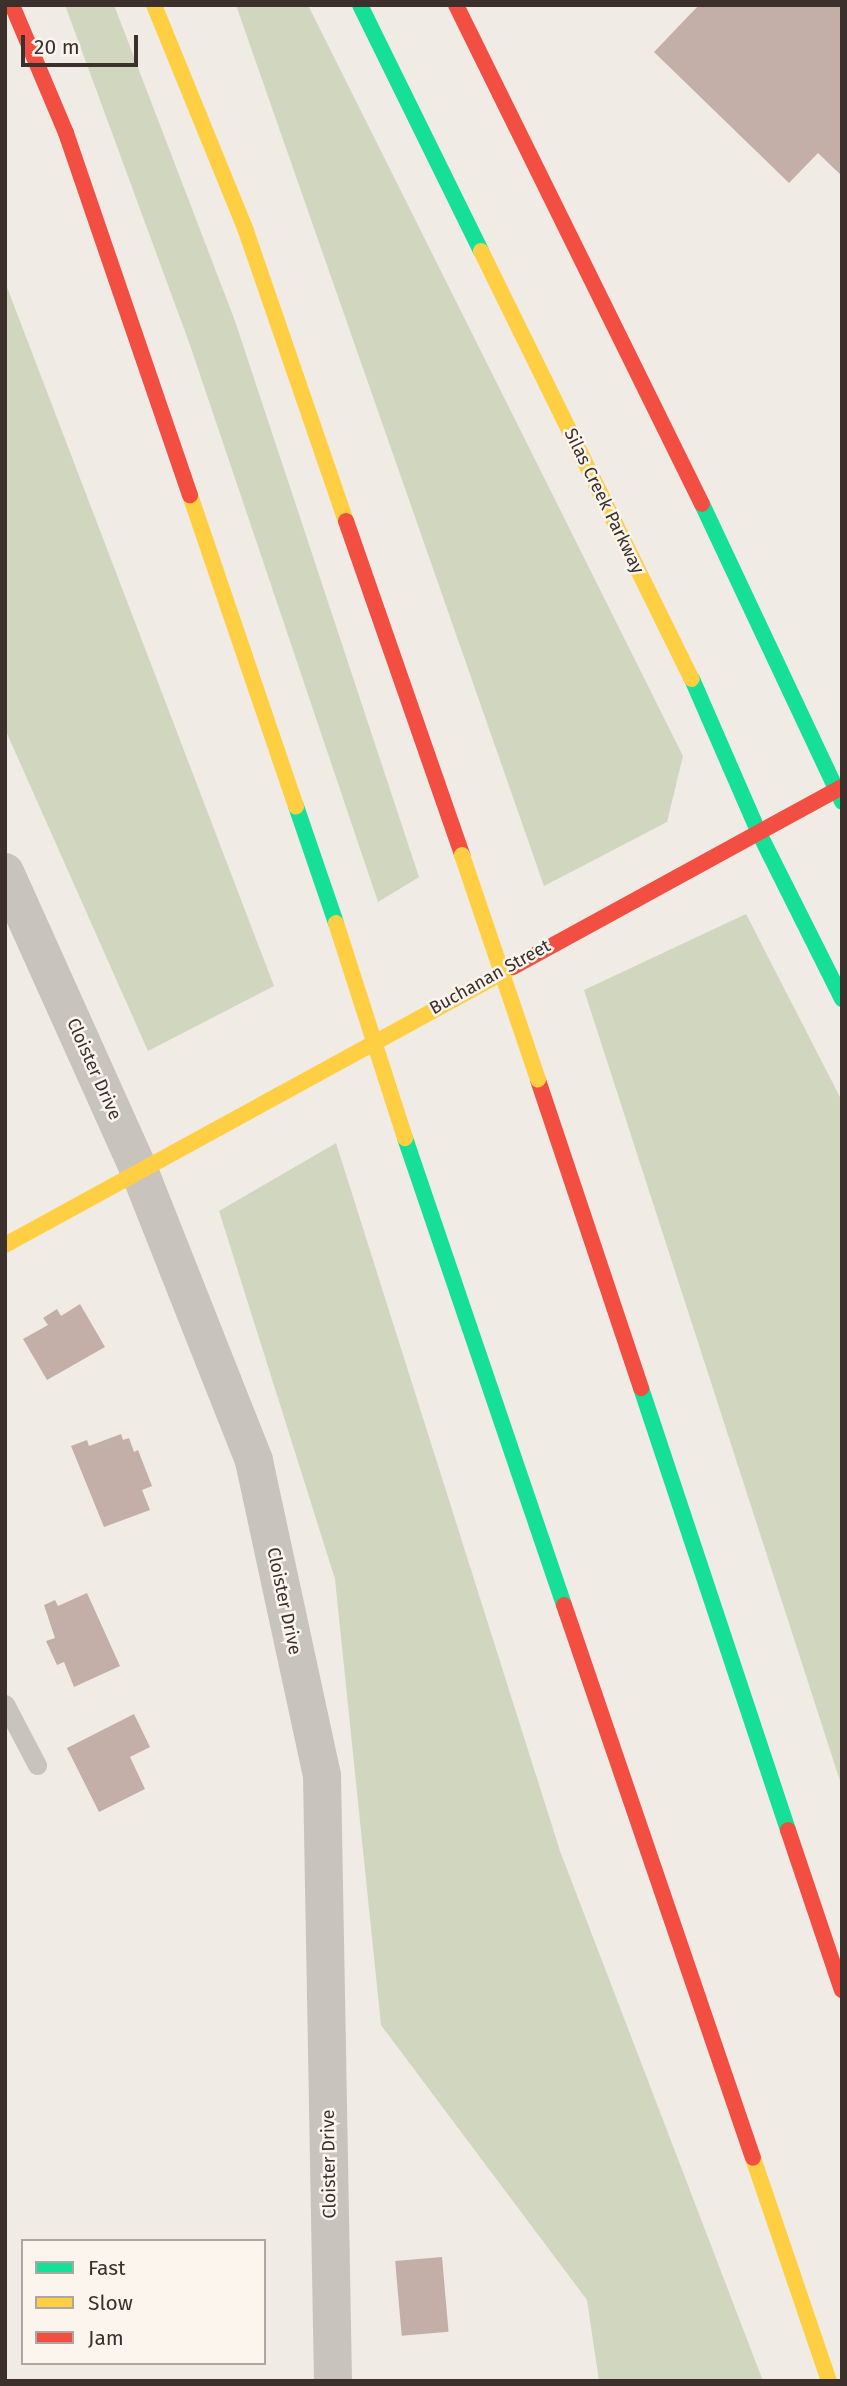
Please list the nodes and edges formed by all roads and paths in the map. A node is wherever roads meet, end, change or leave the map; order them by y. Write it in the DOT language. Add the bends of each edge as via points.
graph roads {
  1 [pos="12,5"];
  2 [pos="154,5"];
  3 [pos="360,5"];
  4 [pos="456,5"];
  5 [pos="840,794"];
  6 [pos="758,831"];
  7 [pos="5,872"];
  8 [pos="842,999"];
  9 [pos="139,1170"];
  10 [pos="5,1245"];
  11 [pos="5,1704"];
  12 [pos="37,1765"];
  13 [pos="842,1990"];
  14 [pos="333,2381"];
  15 [pos="828,2381"];
  1 -- 15 [label="main road, bridge" via="66,133"];
  2 -- 13 [label="main road, bridge" via="246,231 462,855"];
  3 -- 6 [label="main road, Silas Creek Parkway" via="691,677"];
  4 -- 5 [label="main road"];
  5 -- 6 [label="main road, Buchanan Street"];
  6 -- 8 [label="main road, Silas Creek Parkway"];
  6 -- 9 [label="main road, Buchanan Street"];
  7 -- 9 [label="street, Cloister Drive"];
  9 -- 10 [label="main road, Buchanan Street"];
  9 -- 14 [label="street, Cloister Drive" via="254,1461 322,1774"];
  11 -- 12 [label="lane"];
}
